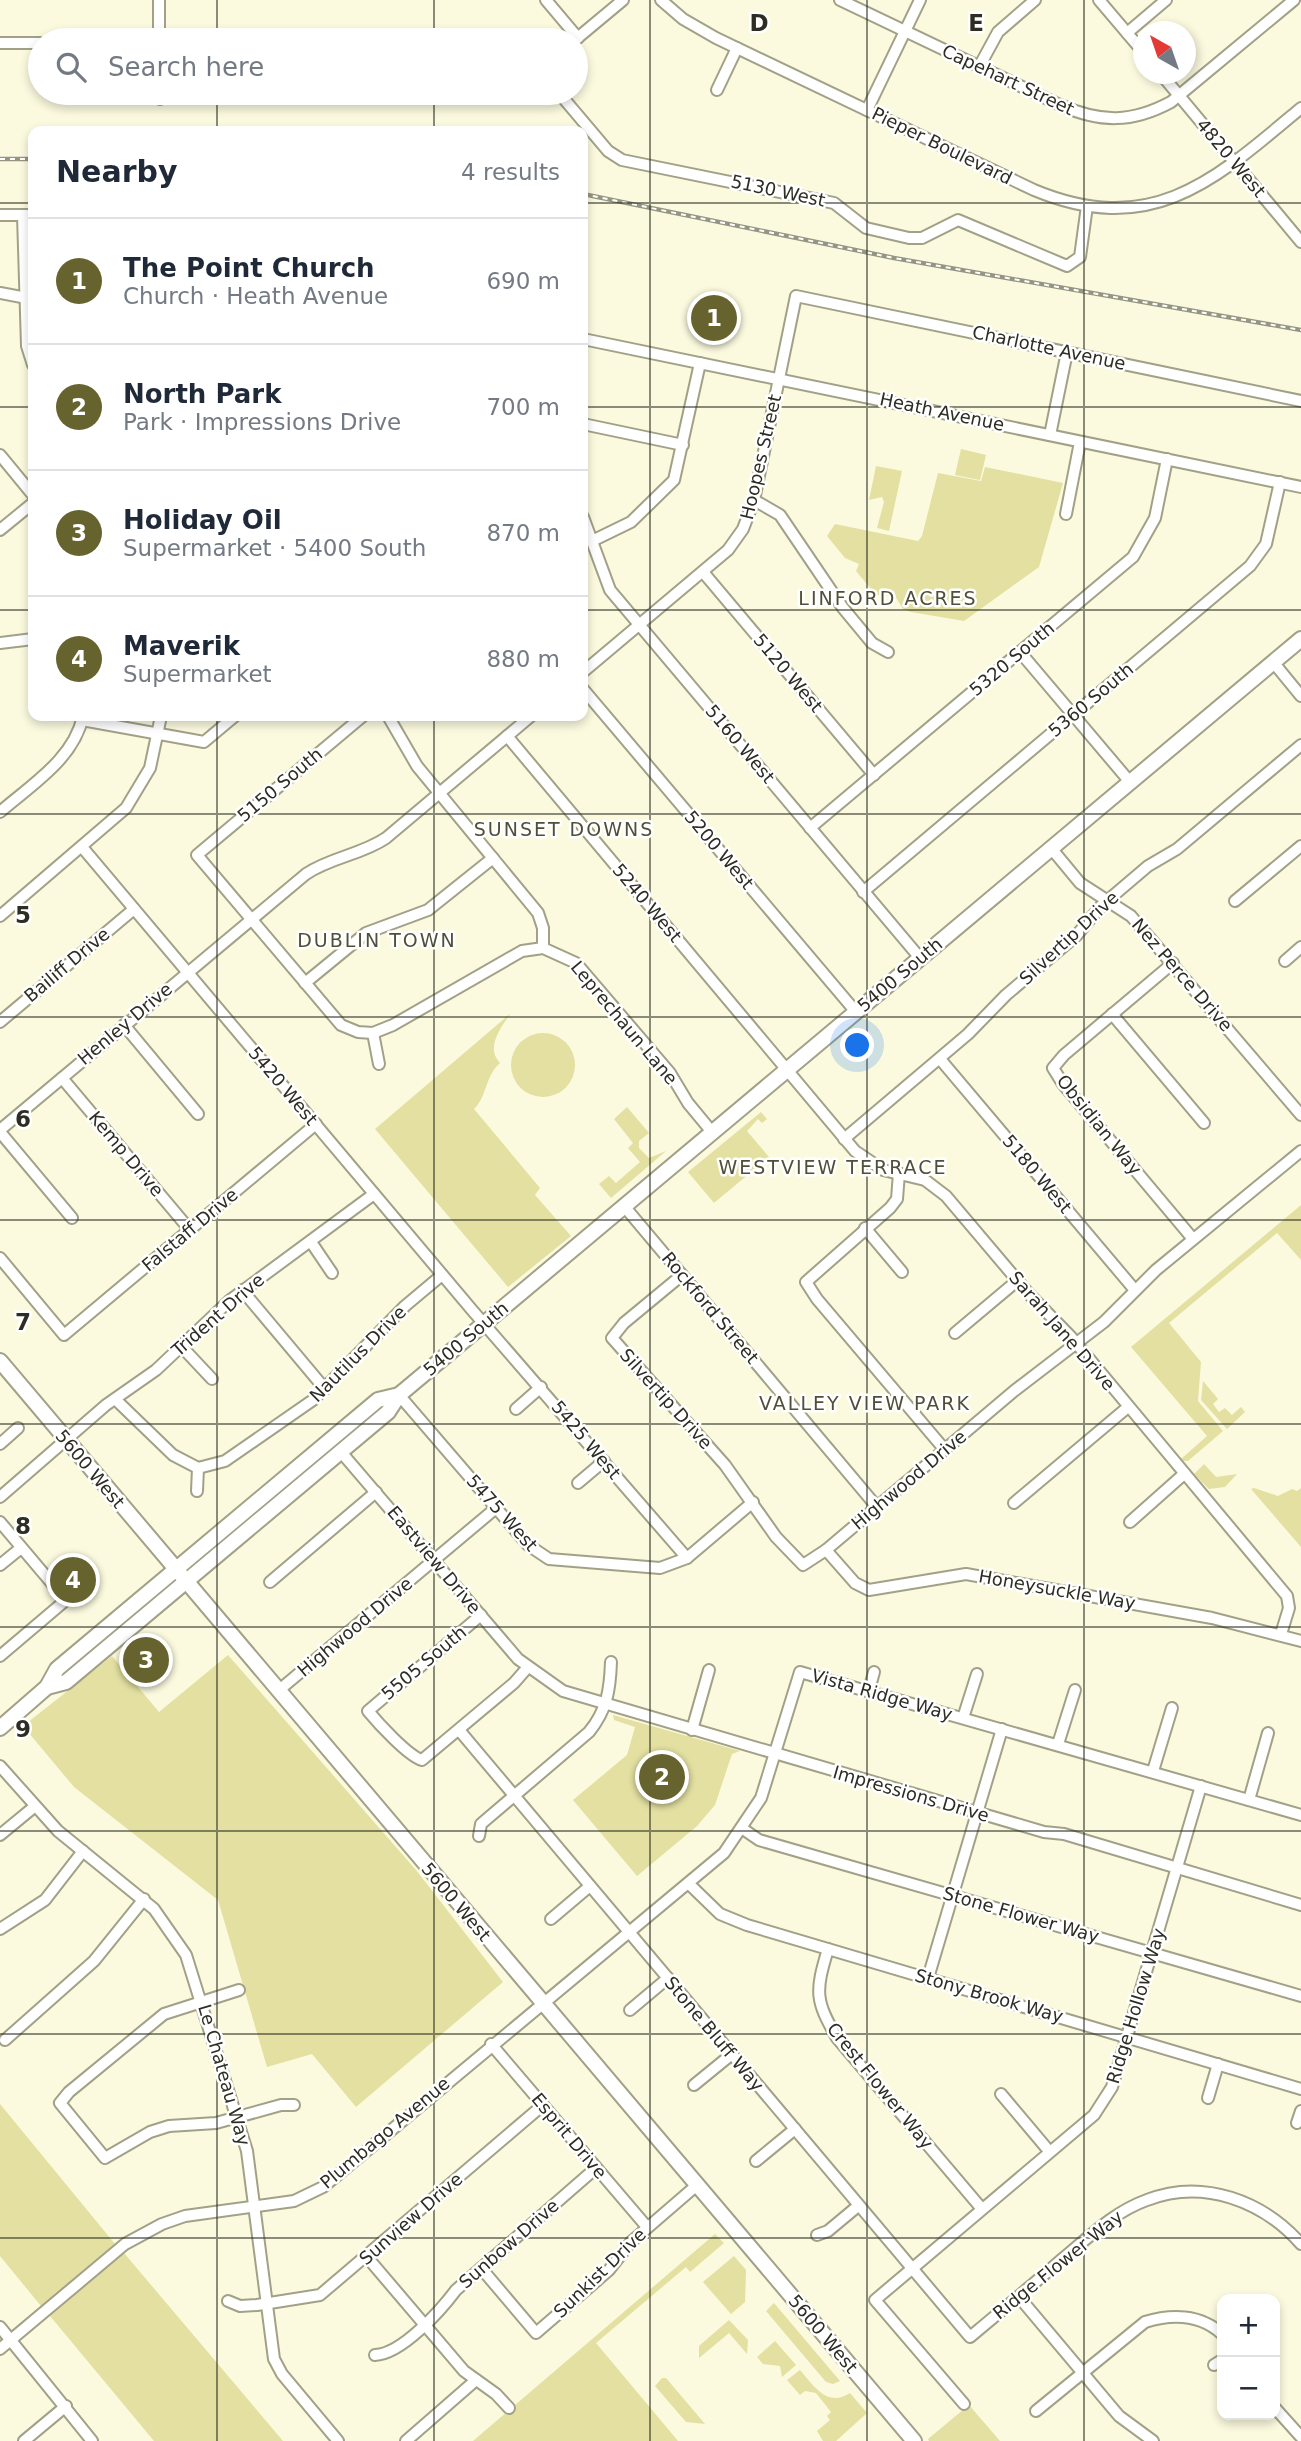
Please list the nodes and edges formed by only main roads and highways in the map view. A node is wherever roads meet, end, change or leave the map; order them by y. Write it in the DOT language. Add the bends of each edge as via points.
graph roads {
  1 [pos="1301,639"];
  2 [pos="0,1361"];
  3 [pos="400,1395"];
  4 [pos="176,1569"];
  5 [pos="187,1582"];
  6 [pos="47,1687"];
  7 [pos="0,1728"];
  8 [pos="912,2440"];
  1 -- 3 [label="main road, 5400 South"];
  2 -- 4 [label="main road, 5600 West"];
  3 -- 4 [label="main road, 5400 South" via="378,1400"];
  3 -- 5 [label="main road, 5400 South" via="388,1412"];
  4 -- 5 [label="main road, 5600 West"];
  4 -- 6 [label="main road, 5400 South" via="57,1669"];
  5 -- 6 [label="main road, 5400 South" via="65,1682"];
  5 -- 8 [label="main road, 5600 West"];
  6 -- 7 [label="main road, 5400 South"];
}
